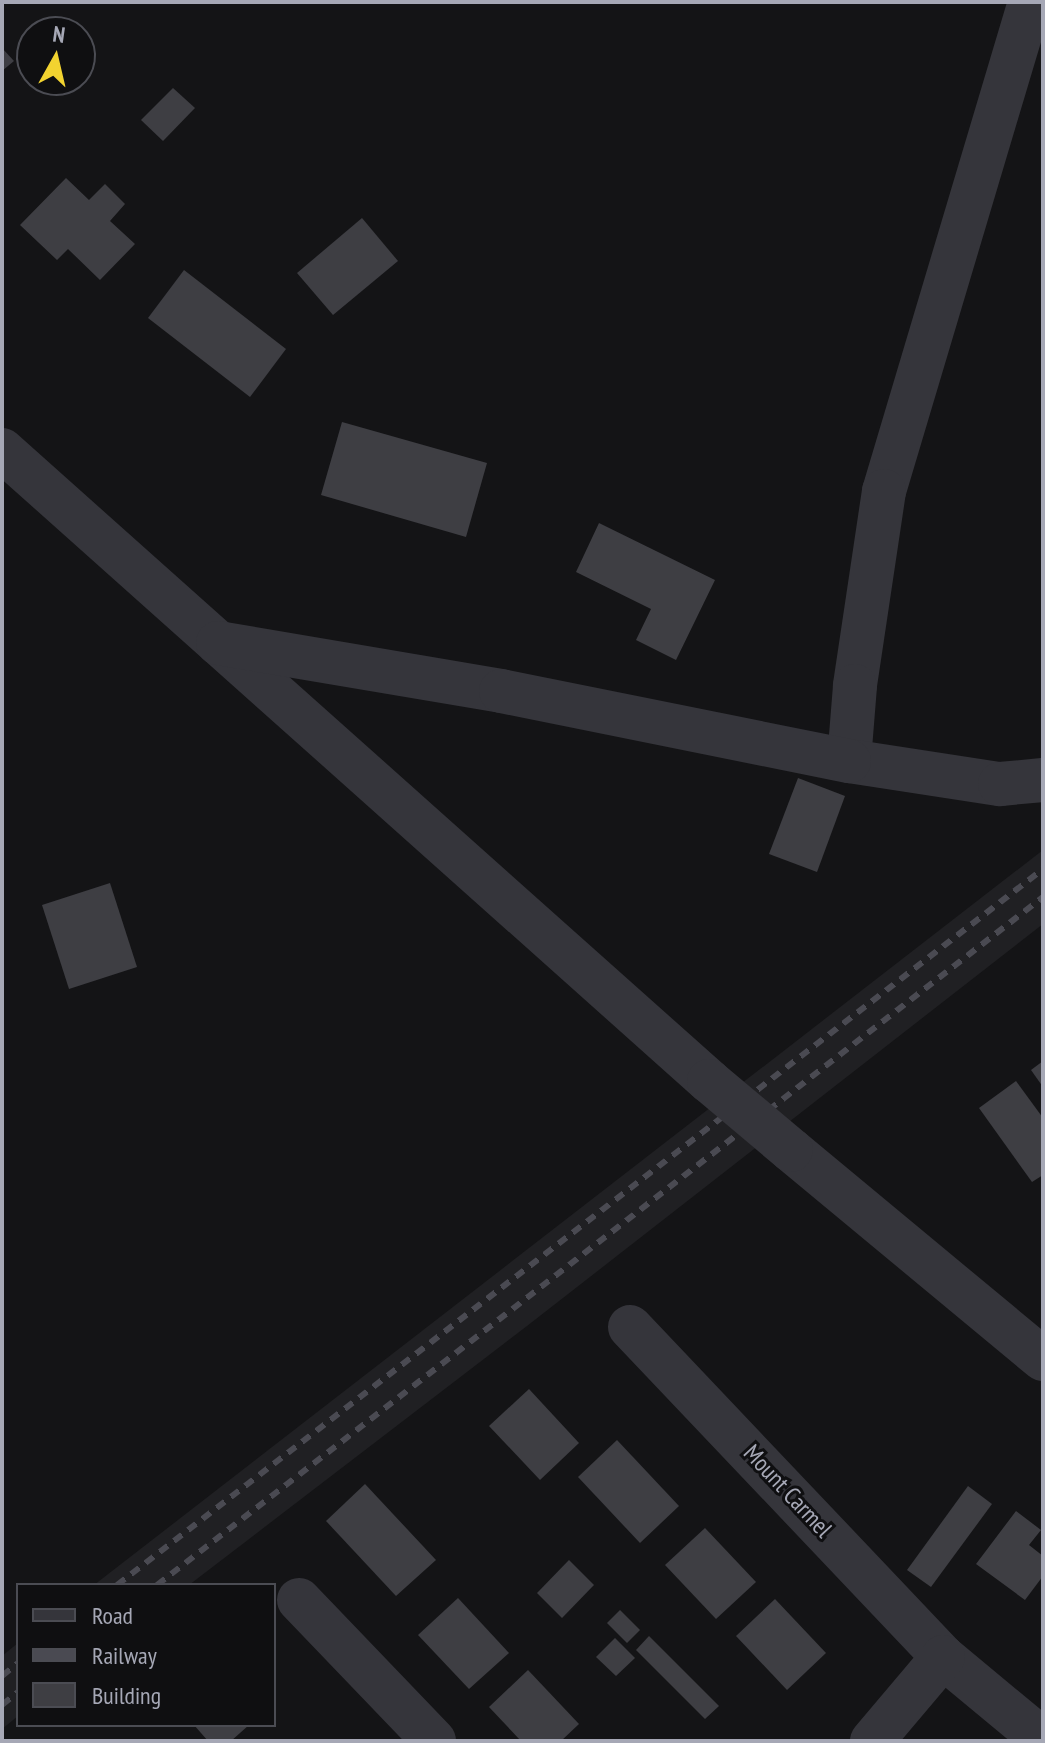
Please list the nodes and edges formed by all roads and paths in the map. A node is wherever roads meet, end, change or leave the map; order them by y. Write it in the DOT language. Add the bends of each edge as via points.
graph roads {
  1 [pos="1030,2"];
  2 [pos="2,450"];
  3 [pos="218,643"];
  4 [pos="849,761"];
  5 [pos="1043,780"];
  6 [pos="630,1327"];
  7 [pos="1043,1359"];
  8 [pos="299,1600"];
  9 [pos="943,1657"];
  10 [pos="1043,1740"];
  11 [pos="434,1741"];
  12 [pos="872,1741"];
  1 -- 4 [label="street" via="884,491"];
  2 -- 3 [label="street"];
  3 -- 4 [label="street" via="501,691"];
  3 -- 7 [label="street, bridge" via="709,1081"];
  4 -- 5 [label="street" via="1000,784"];
  6 -- 9 [label="street, Mount Carmel"];
  8 -- 11 [label="street"];
  9 -- 10 [label="street, Mount Carmel"];
  9 -- 12 [label="street"];
}
